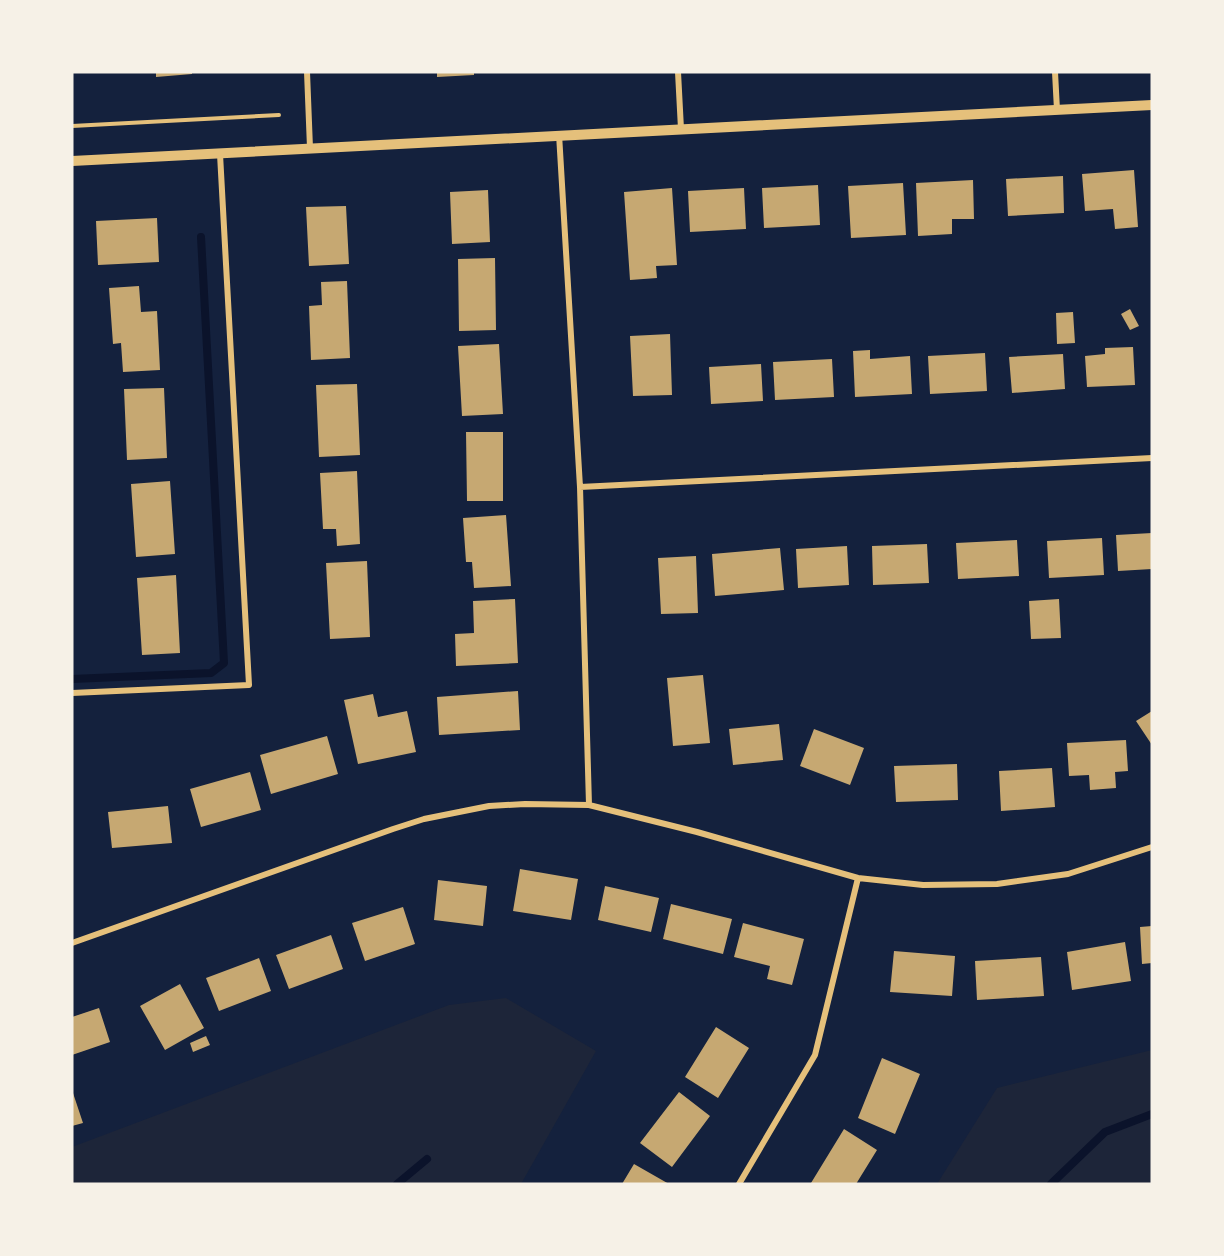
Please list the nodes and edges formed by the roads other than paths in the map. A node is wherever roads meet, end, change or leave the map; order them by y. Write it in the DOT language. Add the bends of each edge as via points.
graph roads {
  1 [pos="307,72"];
  2 [pos="678,72"];
  3 [pos="1055,72"];
  4 [pos="1152,105"];
  5 [pos="1057,110"];
  6 [pos="681,129"];
  7 [pos="559,134"];
  8 [pos="310,148"];
  9 [pos="220,154"];
  10 [pos="72,161"];
  11 [pos="1152,458"];
  12 [pos="580,487"];
  13 [pos="72,693"];
  14 [pos="590,805"];
  15 [pos="1152,847"];
  16 [pos="858,878"];
  17 [pos="72,944"];
  18 [pos="739,1184"];
  1 -- 8 [label="street"];
  2 -- 6 [label="street"];
  3 -- 5 [label="street"];
  4 -- 5 [label="street"];
  5 -- 6 [label="street"];
  6 -- 7 [label="street"];
  7 -- 8 [label="street"];
  7 -- 12 [label="street"];
  8 -- 9 [label="street"];
  9 -- 10 [label="street"];
  9 -- 13 [label="street" via="249,685"];
  11 -- 12 [label="street"];
  12 -- 14 [label="street"];
  14 -- 16 [label="street"];
  14 -- 17 [label="street" via="489,807 424,819"];
  15 -- 16 [label="street" via="1068,874 997,884 923,885"];
  16 -- 18 [label="street" via="815,1055"];
}
